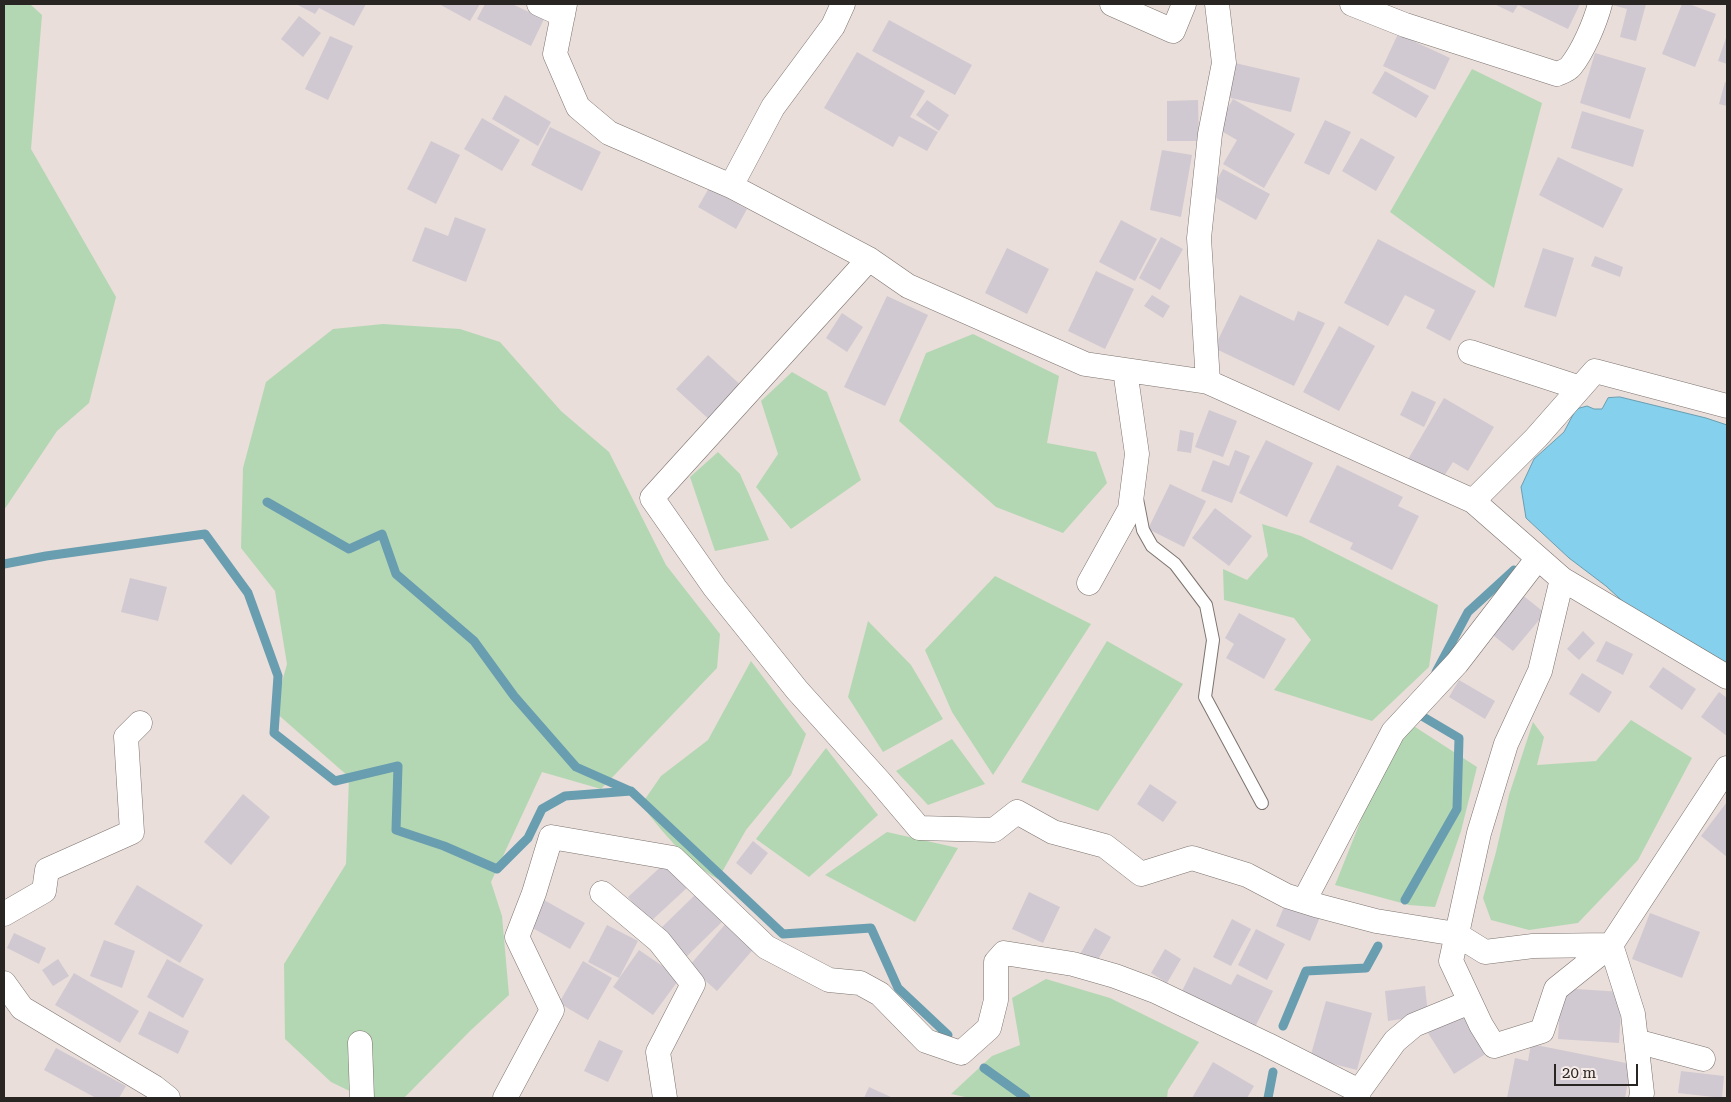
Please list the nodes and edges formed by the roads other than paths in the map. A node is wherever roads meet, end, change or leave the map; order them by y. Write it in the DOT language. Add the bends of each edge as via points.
graph roads {
  1 [pos="539,4"];
  2 [pos="843,4"];
  3 [pos="1112,4"];
  4 [pos="1184,4"];
  5 [pos="1217,4"];
  6 [pos="1352,4"];
  7 [pos="1600,4"];
  8 [pos="564,10"];
  9 [pos="731,186"];
  10 [pos="869,260"];
  11 [pos="1470,352"];
  12 [pos="1125,370"];
  13 [pos="1208,382"];
  14 [pos="1580,388"];
  15 [pos="1727,406"];
  16 [pos="1134,482"];
  17 [pos="1473,501"];
  18 [pos="1538,558"];
  19 [pos="1562,579"];
  20 [pos="1090,582"];
  21 [pos="1727,677"];
  22 [pos="140,723"];
  23 [pos="1727,768"];
  24 [pos="1262,804"];
  25 [pos="602,893"];
  26 [pos="1304,901"];
  27 [pos="4,914"];
  28 [pos="1456,934"];
  29 [pos="1611,945"];
  30 [pos="4,983"];
  31 [pos="1470,1002"];
  32 [pos="1636,1041"];
  33 [pos="360,1043"];
  34 [pos="1704,1060"];
  35 [pos="1359,1095"];
  36 [pos="168,1098"];
  37 [pos="362,1098"];
  38 [pos="505,1098"];
  39 [pos="665,1098"];
  40 [pos="1641,1098"];
  1 -- 8 [label="street"];
  2 -- 9 [label="street" via="833,26 773,107"];
  3 -- 4 [label="street" via="1173,31"];
  5 -- 13 [label="street" via="1224,63 1210,134 1199,238"];
  6 -- 7 [label="street" via="1405,25 1557,74 1570,68 1581,51"];
  8 -- 9 [label="street" via="555,54 578,107 609,133"];
  9 -- 10 [label="street"];
  10 -- 12 [label="street" via="908,286 1084,364"];
  10 -- 26 [label="street" via="652,498 715,588 796,690 919,828 994,830 1017,812 1053,832 1105,846 1141,874 1192,858 1247,875 1286,896"];
  11 -- 14 [label="street"];
  12 -- 13 [label="street"];
  12 -- 16 [label="street" via="1137,454"];
  13 -- 17 [label="street"];
  14 -- 15 [label="street" via="1595,371"];
  14 -- 17 [label="street"];
  16 -- 20 [label="street" via="1130,509"];
  16 -- 24 [label="lane" via="1147,538 1175,564 1206,605 1213,640 1205,697"];
  17 -- 18 [label="street"];
  18 -- 19 [label="street"];
  18 -- 26 [label="street" via="1457,663 1393,732"];
  19 -- 21 [label="street"];
  19 -- 28 [label="street" via="1540,671 1506,744 1479,833"];
  22 -- 27 [label="street" via="126,737 132,832 47,870 44,890"];
  23 -- 29 [label="street"];
  25 -- 39 [label="street" via="659,941 693,984 658,1052"];
  26 -- 28 [label="street" via="1376,921"];
  28 -- 29 [label="street" via="1485,952 1534,946"];
  28 -- 31 [label="street" via="1451,961"];
  29 -- 31 [label="street" via="1556,989 1542,1031 1494,1046"];
  29 -- 32 [label="street" via="1633,1014"];
  30 -- 36 [label="street" via="22,1008"];
  31 -- 35 [label="street" via="1414,1025 1395,1041"];
  32 -- 34 [label="street"];
  32 -- 40 [label="street"];
  33 -- 37 [label="street"];
  35 -- 38 [label="street" via="1268,1045 1155,991 1073,964 1004,953 996,962 996,1000 989,1028 961,1053 926,1041 880,994 860,983 829,980 766,946 673,858 551,837 517,937 552,1010"];
}
